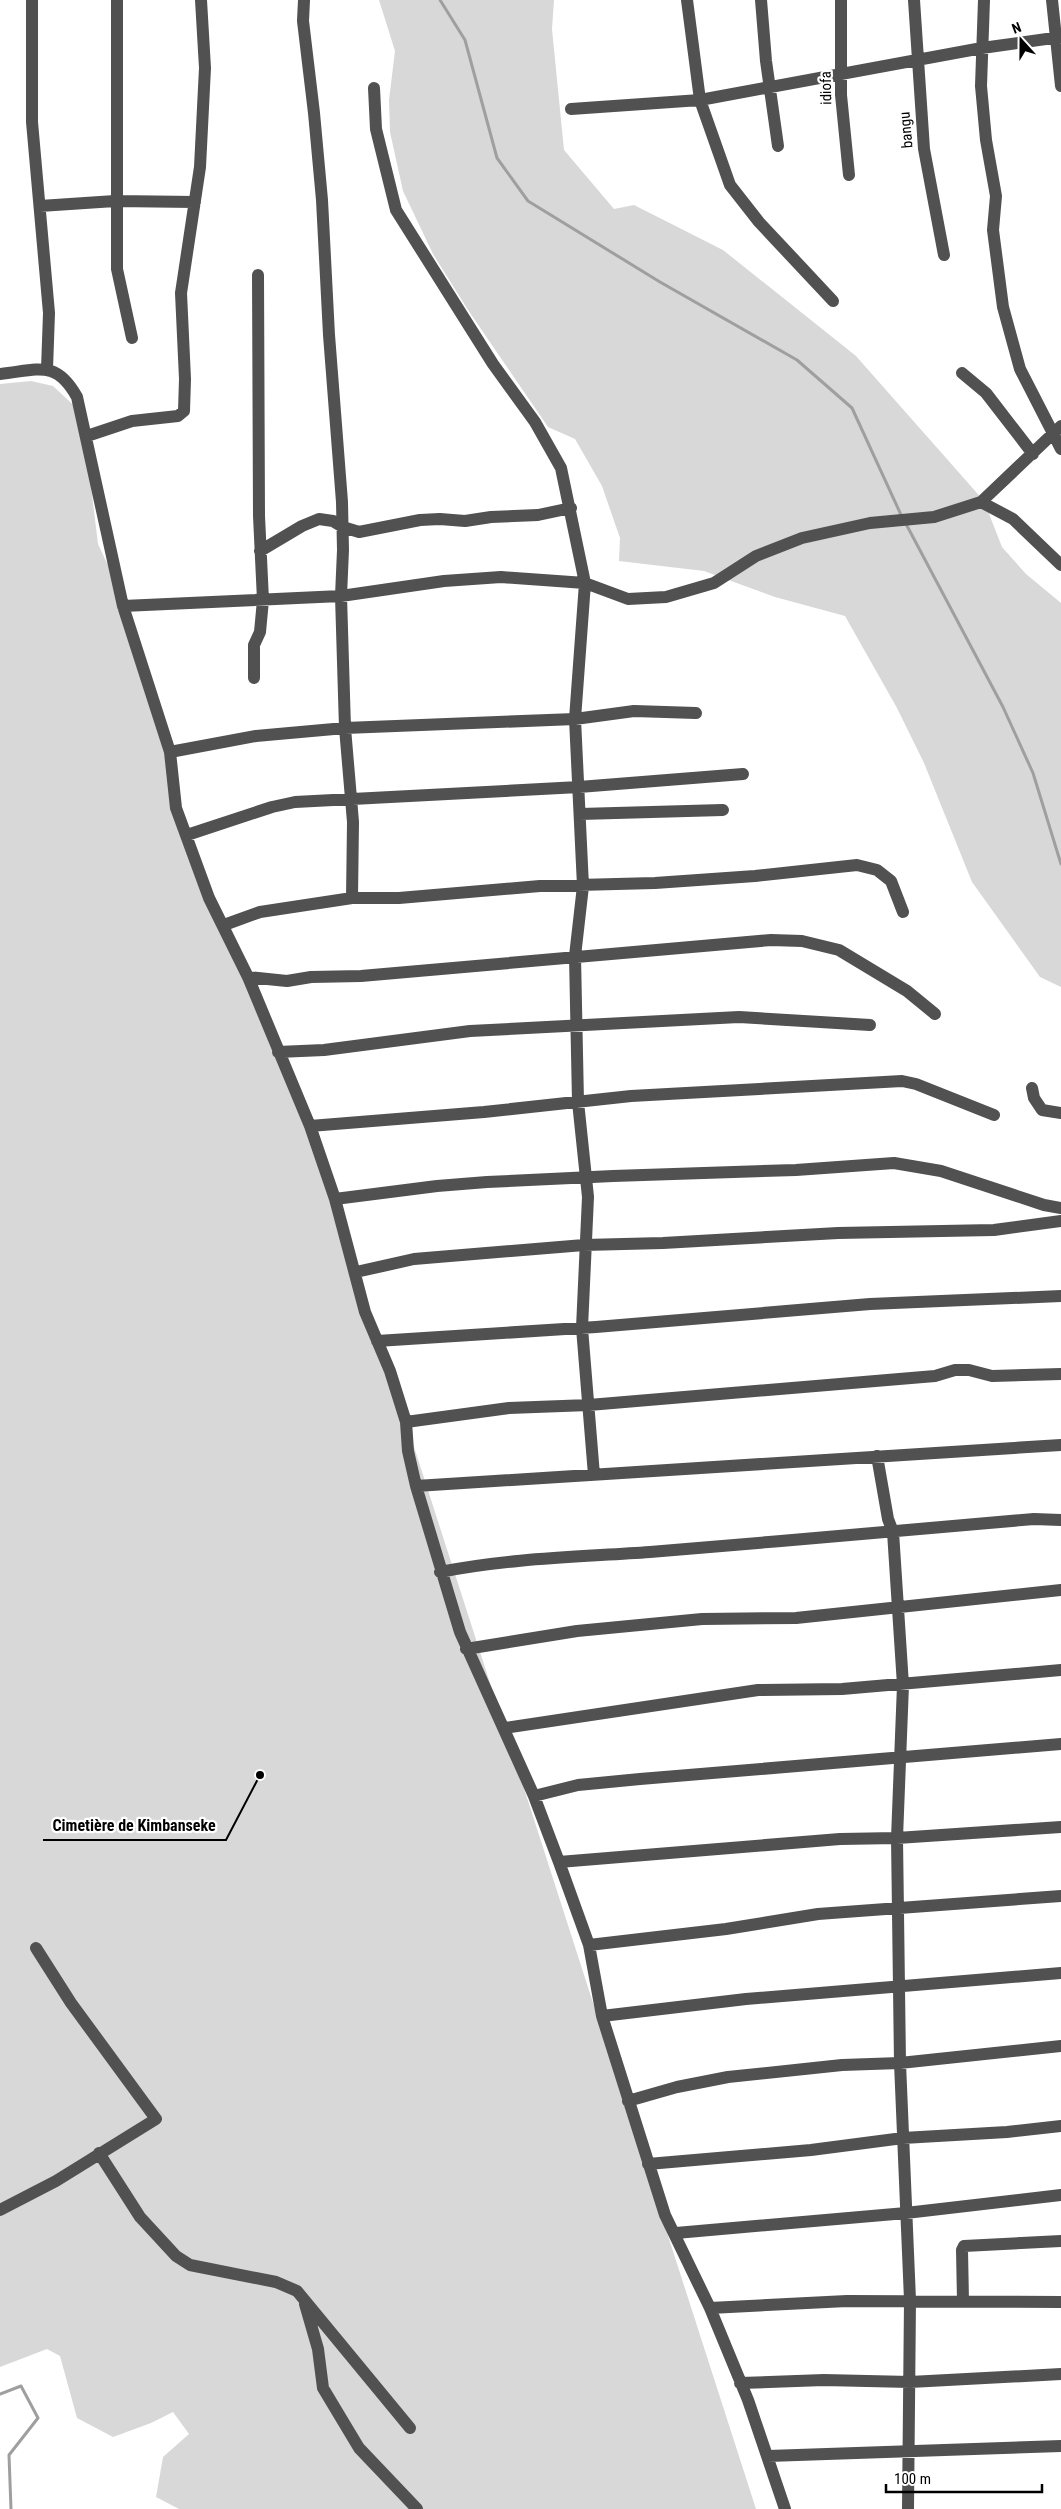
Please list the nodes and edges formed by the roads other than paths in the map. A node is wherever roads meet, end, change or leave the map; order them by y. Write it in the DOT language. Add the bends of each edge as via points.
graph roads {
  1 [pos="32,0"];
  2 [pos="116,0"];
  3 [pos="201,0"];
  4 [pos="304,0"];
  5 [pos="687,0"];
  6 [pos="761,0"];
  7 [pos="841,0"];
  8 [pos="914,0"];
  9 [pos="984,0"];
  10 [pos="1052,0"];
  11 [pos="1059,38"];
  12 [pos="982,48"];
  13 [pos="916,60"];
  14 [pos="841,75"];
  15 [pos="1061,86"];
  16 [pos="374,88"];
  17 [pos="769,88"];
  18 [pos="700,100"];
  19 [pos="572,109"];
  20 [pos="778,146"];
  21 [pos="849,175"];
  22 [pos="115,201"];
  23 [pos="195,202"];
  24 [pos="40,206"];
  25 [pos="944,255"];
  26 [pos="258,275"];
  27 [pos="833,301"];
  28 [pos="132,338"];
  29 [pos="48,369"];
  30 [pos="962,373"];
  31 [pos="0,374"];
  32 [pos="1056,429"];
  33 [pos="87,436"];
  34 [pos="1061,449"];
  35 [pos="1032,454"];
  36 [pos="981,502"];
  37 [pos="571,508"];
  38 [pos="342,527"];
  39 [pos="260,550"];
  40 [pos="1061,566"];
  41 [pos="585,583"];
  42 [pos="341,596"];
  43 [pos="263,600"];
  44 [pos="123,606"];
  45 [pos="254,678"];
  46 [pos="696,713"];
  47 [pos="575,719"];
  48 [pos="345,728"];
  49 [pos="170,752"];
  50 [pos="743,774"];
  51 [pos="578,787"];
  52 [pos="352,798"];
  53 [pos="723,810"];
  54 [pos="580,814"];
  55 [pos="187,835"];
  56 [pos="582,886"];
  57 [pos="352,898"];
  58 [pos="903,912"];
  59 [pos="224,925"];
  60 [pos="575,956"];
  61 [pos="248,976"];
  62 [pos="935,1014"];
  63 [pos="870,1024"];
  64 [pos="578,1025"];
  65 [pos="278,1052"];
  66 [pos="1032,1088"];
  67 [pos="578,1102"];
  68 [pos="1061,1113"];
  69 [pos="994,1115"];
  70 [pos="310,1126"];
  71 [pos="588,1178"];
  72 [pos="334,1199"];
  73 [pos="1061,1208"];
  74 [pos="1061,1221"];
  75 [pos="584,1245"];
  76 [pos="356,1272"];
  77 [pos="1061,1296"];
  78 [pos="582,1328"];
  79 [pos="377,1341"];
  80 [pos="1061,1374"];
  81 [pos="589,1404"];
  82 [pos="406,1422"];
  83 [pos="1061,1445"];
  84 [pos="877,1456"];
  85 [pos="594,1475"];
  86 [pos="416,1486"];
  87 [pos="1061,1520"];
  88 [pos="892,1532"];
  89 [pos="440,1572"];
  90 [pos="1061,1590"];
  91 [pos="899,1606"];
  92 [pos="466,1649"];
  93 [pos="1061,1670"];
  94 [pos="903,1685"];
  95 [pos="505,1728"];
  96 [pos="1061,1744"];
  97 [pos="902,1756"];
  98 [pos="534,1796"];
  99 [pos="1061,1827"];
  100 [pos="897,1838"];
  101 [pos="559,1862"];
  102 [pos="1061,1896"];
  103 [pos="898,1907"];
  104 [pos="589,1945"];
  105 [pos="36,1948"];
  106 [pos="1061,1973"];
  107 [pos="900,1988"];
  108 [pos="602,2016"];
  109 [pos="1061,2046"];
  110 [pos="900,2063"];
  111 [pos="628,2101"];
  112 [pos="1061,2126"];
  113 [pos="903,2138"];
  114 [pos="99,2153"];
  115 [pos="648,2164"];
  116 [pos="1061,2195"];
  117 [pos="0,2210"];
  118 [pos="906,2213"];
  119 [pos="676,2233"];
  120 [pos="1061,2241"];
  121 [pos="910,2300"];
  122 [pos="305,2301"];
  123 [pos="963,2301"];
  124 [pos="1061,2302"];
  125 [pos="710,2308"];
  126 [pos="1061,2374"];
  127 [pos="910,2382"];
  128 [pos="740,2383"];
  129 [pos="410,2428"];
  130 [pos="1061,2446"];
  131 [pos="907,2452"];
  132 [pos="768,2456"];
  133 [pos="416,2509"];
  134 [pos="785,2509"];
  135 [pos="908,2509"];
  1 -- 24 [label="street" via="32,122"];
  2 -- 22 [label="street"];
  3 -- 23 [label="street" via="205,68"];
  4 -- 38 [label="street" via="302,21 322,200"];
  5 -- 18 [label="street"];
  6 -- 17 [label="street"];
  7 -- 14 [label="street, idiofa"];
  8 -- 13 [label="street, bangu"];
  9 -- 12 [label="street"];
  10 -- 11 [label="street"];
  11 -- 12 [label="street"];
  11 -- 15 [label="street"];
  12 -- 13 [label="street"];
  12 -- 32 [label="street" via="981,86 996,196 993,230 1003,307 1020,369"];
  13 -- 14 [label="street"];
  13 -- 25 [label="street, bangu" via="924,149"];
  14 -- 17 [label="street"];
  14 -- 21 [label="street, idiofa"];
  16 -- 37 [label="street" via="376,129 396,210 493,364 535,422 561,468"];
  17 -- 18 [label="street"];
  17 -- 20 [label="street"];
  18 -- 19 [label="street"];
  18 -- 27 [label="street" via="730,185 759,222"];
  22 -- 23 [label="street"];
  22 -- 24 [label="street"];
  22 -- 28 [label="street" via="117,269"];
  23 -- 33 [label="street" via="180,293 185,379 183,414 132,421"];
  24 -- 29 [label="street" via="49,313"];
  26 -- 39 [label="street"];
  29 -- 31 [label="street"];
  29 -- 33 [label="street" via="69,382 77,397"];
  30 -- 35 [label="street" via="986,393"];
  32 -- 34 [label="street"];
  32 -- 35 [label="street"];
  33 -- 44 [label="street"];
  35 -- 36 [label="street"];
  36 -- 40 [label="street" via="1013,519"];
  36 -- 41 [label="street" via="934,517 870,523 802,538 756,556 714,583 666,597 628,599"];
  37 -- 38 [label="street" via="538,515 465,521 420,520 359,532"];
  37 -- 41 [label="street"];
  38 -- 39 [label="street" via="333,521 319,519"];
  38 -- 42 [label="street"];
  39 -- 43 [label="street"];
  41 -- 42 [label="street" via="501,578 444,581"];
  41 -- 47 [label="street"];
  42 -- 43 [label="street"];
  42 -- 48 [label="street"];
  43 -- 44 [label="street"];
  43 -- 45 [label="street" via="260,632 254,645"];
  44 -- 49 [label="street"];
  46 -- 47 [label="street" via="634,712"];
  47 -- 48 [label="street"];
  47 -- 51 [label="street"];
  48 -- 49 [label="street" via="256,736"];
  48 -- 52 [label="street"];
  49 -- 55 [label="street" via="176,808"];
  50 -- 51 [label="street"];
  51 -- 52 [label="street"];
  51 -- 54 [label="street"];
  52 -- 55 [label="street" via="294,802"];
  52 -- 57 [label="street"];
  53 -- 54 [label="street"];
  54 -- 56 [label="street"];
  55 -- 59 [label="street" via="209,898"];
  56 -- 57 [label="street"];
  56 -- 58 [label="street" via="755,876 857,865 876,870 891,881"];
  56 -- 60 [label="street"];
  57 -- 59 [label="street" via="260,912"];
  59 -- 61 [label="street"];
  60 -- 61 [label="street" via="287,981"];
  60 -- 62 [label="street" via="771,940 802,941 839,950 907,991"];
  60 -- 64 [label="street"];
  61 -- 65 [label="street"];
  63 -- 64 [label="street" via="739,1017"];
  64 -- 65 [label="street" via="470,1031 324,1050"];
  64 -- 67 [label="street"];
  65 -- 70 [label="street"];
  66 -- 68 [label="street" via="1042,1110"];
  67 -- 69 [label="street" via="902,1081"];
  67 -- 70 [label="street"];
  67 -- 71 [label="street"];
  70 -- 72 [label="street"];
  71 -- 72 [label="street" via="437,1186"];
  71 -- 73 [label="street" via="894,1164 941,1171"];
  71 -- 75 [label="street"];
  72 -- 76 [label="street"];
  74 -- 75 [label="street" via="994,1230 838,1233"];
  75 -- 76 [label="street" via="414,1259"];
  75 -- 78 [label="street"];
  76 -- 79 [label="street" via="365,1312"];
  77 -- 78 [label="street" via="870,1304"];
  78 -- 79 [label="street"];
  78 -- 81 [label="street"];
  79 -- 82 [label="street"];
  80 -- 81 [label="street" via="992,1376 955,1370 935,1376"];
  81 -- 82 [label="street" via="509,1408"];
  81 -- 85 [label="street"];
  82 -- 86 [label="street" via="408,1451"];
  83 -- 84 [label="street"];
  84 -- 85 [label="street"];
  84 -- 88 [label="street"];
  85 -- 86 [label="street"];
  86 -- 89 [label="street"];
  87 -- 88 [label="street" via="1034,1519"];
  88 -- 89 [label="street" via="532,1558"];
  88 -- 91 [label="street"];
  89 -- 92 [label="street"];
  90 -- 91 [label="street"];
  91 -- 92 [label="street" via="796,1618 702,1619 577,1631"];
  91 -- 94 [label="street"];
  92 -- 95 [label="street"];
  93 -- 94 [label="street"];
  94 -- 95 [label="street" via="758,1690"];
  94 -- 97 [label="street"];
  95 -- 98 [label="street"];
  96 -- 97 [label="street"];
  97 -- 98 [label="street" via="578,1785"];
  97 -- 100 [label="street"];
  98 -- 101 [label="street"];
  99 -- 100 [label="street"];
  100 -- 101 [label="street" via="840,1839"];
  100 -- 103 [label="street"];
  101 -- 104 [label="street"];
  102 -- 103 [label="street"];
  103 -- 104 [label="street"];
  103 -- 107 [label="street"];
  104 -- 108 [label="street"];
  105 -- 114 [label="street" via="71,2003 156,2119"];
  106 -- 107 [label="street"];
  107 -- 108 [label="street" via="746,1999"];
  107 -- 110 [label="street"];
  108 -- 111 [label="street"];
  109 -- 110 [label="street"];
  110 -- 111 [label="street" via="842,2065 728,2078 677,2087"];
  110 -- 113 [label="street"];
  111 -- 115 [label="street"];
  112 -- 113 [label="street"];
  113 -- 115 [label="street" via="810,2150"];
  113 -- 118 [label="street"];
  114 -- 117 [label="street"];
  114 -- 122 [label="street" via="140,2217 176,2256 190,2265 289,2286"];
  115 -- 119 [label="street" via="665,2215"];
  116 -- 118 [label="street"];
  118 -- 119 [label="street"];
  118 -- 121 [label="street"];
  119 -- 125 [label="street"];
  120 -- 123 [label="street" via="964,2246"];
  121 -- 123 [label="street"];
  121 -- 125 [label="street" via="847,2300"];
  121 -- 127 [label="street"];
  122 -- 129 [label="street"];
  122 -- 133 [label="street" via="316,2341 323,2388 359,2448"];
  123 -- 124 [label="street"];
  125 -- 128 [label="street"];
  126 -- 127 [label="street"];
  127 -- 128 [label="street" via="824,2380"];
  127 -- 131 [label="street"];
  128 -- 132 [label="street"];
  130 -- 131 [label="street"];
  131 -- 132 [label="street"];
  131 -- 135 [label="street"];
  132 -- 134 [label="street"];
}
